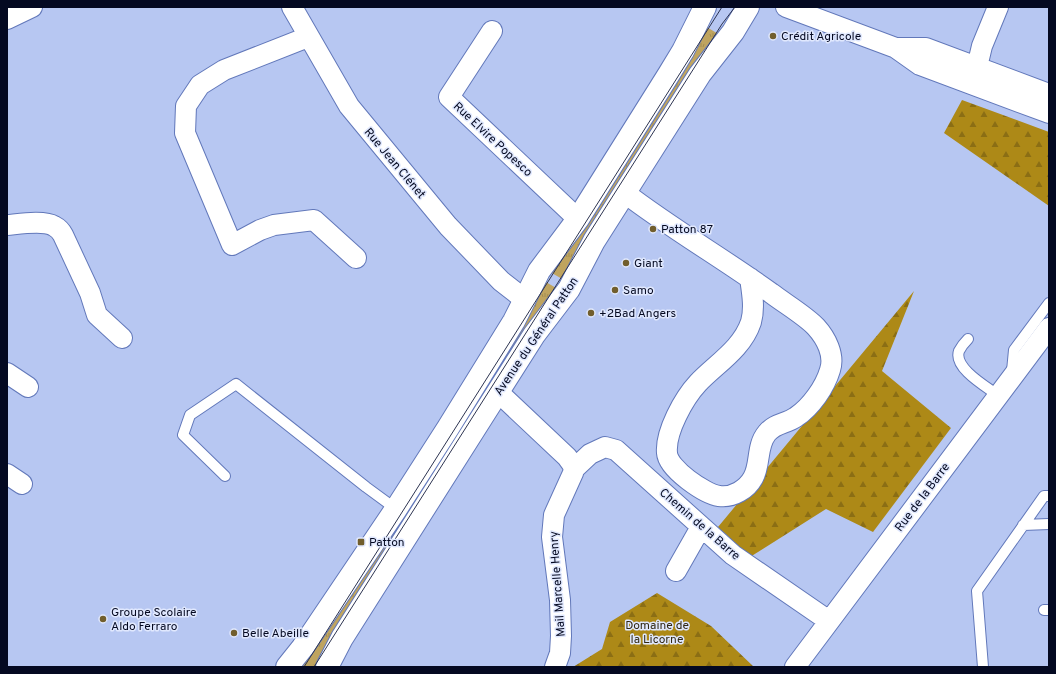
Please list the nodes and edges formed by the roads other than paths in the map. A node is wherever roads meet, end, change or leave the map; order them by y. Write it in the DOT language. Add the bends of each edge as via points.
graph roads {
  1 [pos="32,7"];
  2 [pos="292,7"];
  3 [pos="705,7"];
  4 [pos="748,7"];
  5 [pos="786,7"];
  6 [pos="998,7"];
  7 [pos="7,19"];
  8 [pos="492,31"];
  9 [pos="308,37"];
  10 [pos="974,76"];
  11 [pos="1049,94"];
  12 [pos="1049,113"];
  13 [pos="625,193"];
  14 [pos="578,219"];
  15 [pos="7,225"];
  16 [pos="356,258"];
  17 [pos="750,278"];
  18 [pos="524,299"];
  19 [pos="1049,303"];
  20 [pos="1049,328"];
  21 [pos="122,338"];
  22 [pos="968,338"];
  23 [pos="7,373"];
  24 [pos="1012,378"];
  25 [pos="28,387"];
  26 [pos="498,392"];
  27 [pos="999,396"];
  28 [pos="574,469"];
  29 [pos="225,476"];
  30 [pos="1049,496"];
  31 [pos="396,509"];
  32 [pos="1049,524"];
  33 [pos="1023,525"];
  34 [pos="701,527"];
  35 [pos="676,571"];
  36 [pos="829,621"];
  37 [pos="287,667"];
  38 [pos="327,667"];
  39 [pos="555,667"];
  40 [pos="795,667"];
  41 [pos="984,667"];
  1 -- 7 [label="street"];
  2 -- 9 [label="street, Rue Jean Clénet"];
  3 -- 14 [label="street, Avenue du Général Patton" via="669,74"];
  4 -- 13 [label="street, Avenue du Général Patton" via="733,32 700,74"];
  5 -- 10 [label="street" via="896,48 920,65"];
  6 -- 10 [label="street" via="982,46"];
  8 -- 14 [label="street, Rue Elvire Popesco" via="448,96"];
  9 -- 16 [label="street" via="224,70 200,85 186,106 185,133 232,244 274,225 314,220"];
  9 -- 18 [label="street, Rue Jean Clénet" via="349,106 390,158 448,226 501,281"];
  10 -- 11 [label="street"];
  10 -- 12 [label="street"];
  13 -- 17 [label="street"];
  13 -- 26 [label="street, Avenue du Général Patton" via="594,241 569,289 534,335"];
  14 -- 18 [label="street, Avenue du Général Patton" via="539,271"];
  15 -- 21 [label="street" via="44,223 59,229 90,293 97,315"];
  17 -- 17 [label="street" via="815,325 827,342 832,355 831,369 822,388 807,408 795,418 776,424 765,435 751,482 735,494 718,496 692,482 671,464 667,453 668,438 686,400 697,384 725,359 746,332 753,309"];
  18 -- 31 [label="street, Avenue du Général Patton" via="514,321"];
  19 -- 24 [label="lane" via="1014,350"];
  20 -- 24 [label="street, Rue de la Barre"];
  22 -- 27 [label="lane" via="959,350 958,357 963,368"];
  23 -- 25 [label="street"];
  24 -- 27 [label="street, Rue de la Barre"];
  26 -- 28 [label="street" via="567,457"];
  26 -- 38 [label="street, Avenue du Général Patton" via="342,638"];
  27 -- 36 [label="street, Rue de la Barre"];
  28 -- 34 [label="street, Chemin de la Barre" via="590,454 605,447 616,450"];
  28 -- 39 [label="street, Mail Marcelle Henry" via="558,504 553,523 561,636 560,653"];
  29 -- 31 [label="lane" via="183,435 190,415 236,384"];
  30 -- 33 [label="lane" via="1044,496"];
  31 -- 37 [label="street, Avenue du Général Patton"];
  32 -- 33 [label="lane"];
  33 -- 41 [label="lane" via="977,591"];
  34 -- 35 [label="street"];
  34 -- 36 [label="street, Chemin de la Barre" via="733,554"];
  36 -- 40 [label="street, Rue de la Barre"];
}
